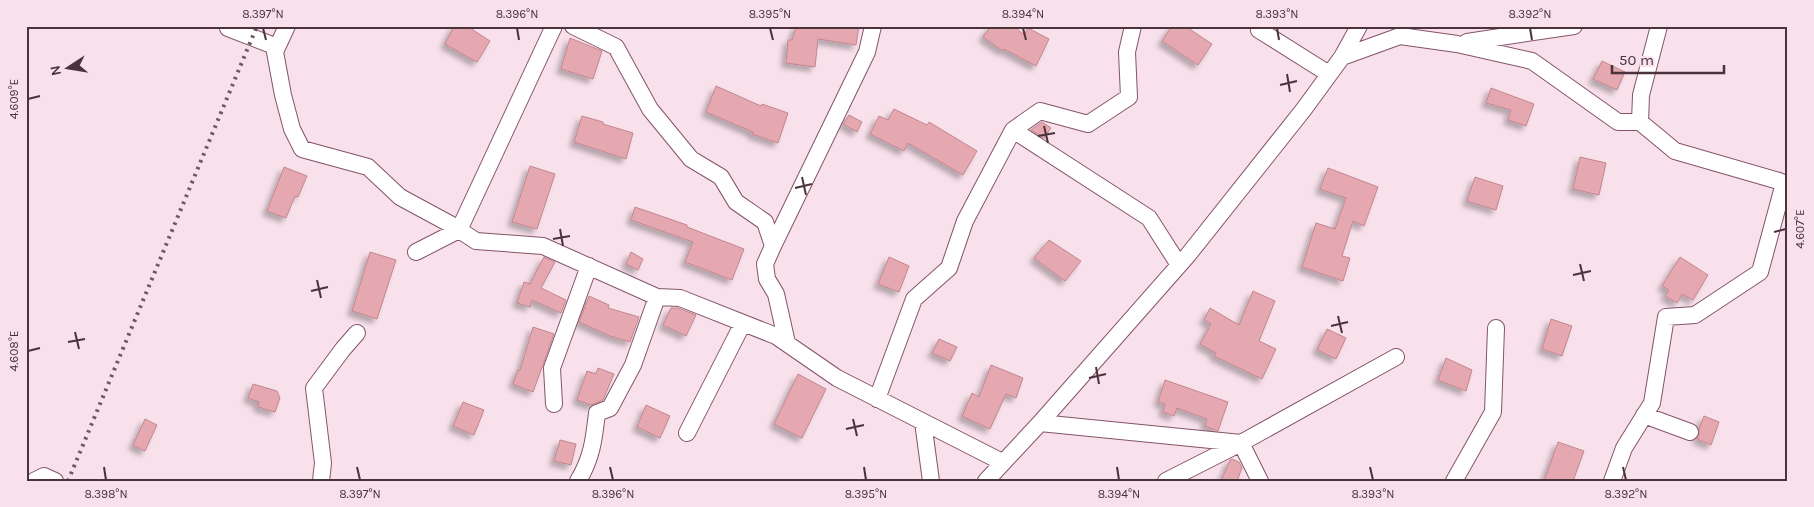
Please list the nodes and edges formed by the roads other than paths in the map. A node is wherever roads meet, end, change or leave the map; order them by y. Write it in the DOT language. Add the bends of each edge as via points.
graph roads {
  1 [pos="287,26"];
  2 [pos="554,26"];
  3 [pos="573,26"];
  4 [pos="873,26"];
  5 [pos="1133,26"];
  6 [pos="1259,26"];
  7 [pos="1359,26"];
  8 [pos="1574,26"];
  9 [pos="1659,26"];
  10 [pos="228,28"];
  11 [pos="1457,44"];
  12 [pos="277,48"];
  13 [pos="1342,57"];
  14 [pos="1329,74"];
  15 [pos="1640,122"];
  16 [pos="1013,130"];
  17 [pos="1786,184"];
  18 [pos="459,230"];
  19 [pos="773,246"];
  20 [pos="416,252"];
  21 [pos="1179,265"];
  22 [pos="589,266"];
  23 [pos="657,297"];
  24 [pos="743,323"];
  25 [pos="1496,328"];
  26 [pos="357,333"];
  27 [pos="787,343"];
  28 [pos="1396,357"];
  29 [pos="877,399"];
  30 [pos="554,404"];
  31 [pos="1644,415"];
  32 [pos="923,422"];
  33 [pos="1040,423"];
  34 [pos="1690,432"];
  35 [pos="687,433"];
  36 [pos="1241,443"];
  37 [pos="1002,462"];
  38 [pos="34,481"];
  39 [pos="54,481"];
  40 [pos="321,481"];
  41 [pos="578,481"];
  42 [pos="931,481"];
  43 [pos="986,481"];
  44 [pos="1166,481"];
  45 [pos="1260,481"];
  46 [pos="1454,481"];
  47 [pos="1612,481"];
  1 -- 12 [label="street"];
  2 -- 18 [label="street"];
  3 -- 19 [label="street" via="616,47 650,109 691,159 721,177 736,202 765,222"];
  4 -- 19 [label="street" via="867,52"];
  5 -- 16 [label="street" via="1127,52 1129,97 1088,124 1040,111"];
  6 -- 14 [label="street" via="1259,30"];
  7 -- 13 [label="street"];
  8 -- 11 [label="street"];
  9 -- 15 [label="street" via="1641,95"];
  10 -- 12 [label="street"];
  11 -- 13 [label="street" via="1400,36"];
  11 -- 15 [label="street" via="1532,62 1618,122"];
  12 -- 18 [label="street" via="283,95 292,129 302,149 368,167 400,197"];
  13 -- 14 [label="street"];
  14 -- 21 [label="street"];
  15 -- 17 [label="street" via="1676,151"];
  16 -- 21 [label="street" via="1149,218"];
  16 -- 29 [label="street" via="965,220 949,268 914,299"];
  17 -- 31 [label="street" via="1760,272 1695,315 1666,317 1652,403"];
  18 -- 20 [label="street"];
  18 -- 22 [label="street" via="476,241 543,246"];
  19 -- 27 [label="street" via="765,264 767,279 776,294"];
  21 -- 33 [label="street"];
  22 -- 23 [label="street"];
  22 -- 30 [label="street" via="552,368"];
  23 -- 24 [label="street" via="680,298"];
  23 -- 41 [label="street" via="633,365 610,408 597,413 587,467"];
  24 -- 27 [label="street"];
  24 -- 35 [label="street"];
  25 -- 46 [label="street" via="1493,412"];
  26 -- 40 [label="street" via="314,388 323,463"];
  27 -- 29 [label="street" via="837,378"];
  28 -- 36 [label="street"];
  29 -- 32 [label="street"];
  31 -- 34 [label="street"];
  31 -- 47 [label="street" via="1624,448"];
  32 -- 37 [label="street"];
  32 -- 42 [label="street"];
  33 -- 36 [label="street"];
  33 -- 37 [label="street"];
  36 -- 44 [label="street"];
  36 -- 45 [label="street"];
  37 -- 43 [label="street"];
  38 -- 39 [label="street" via="44,476"];
}
